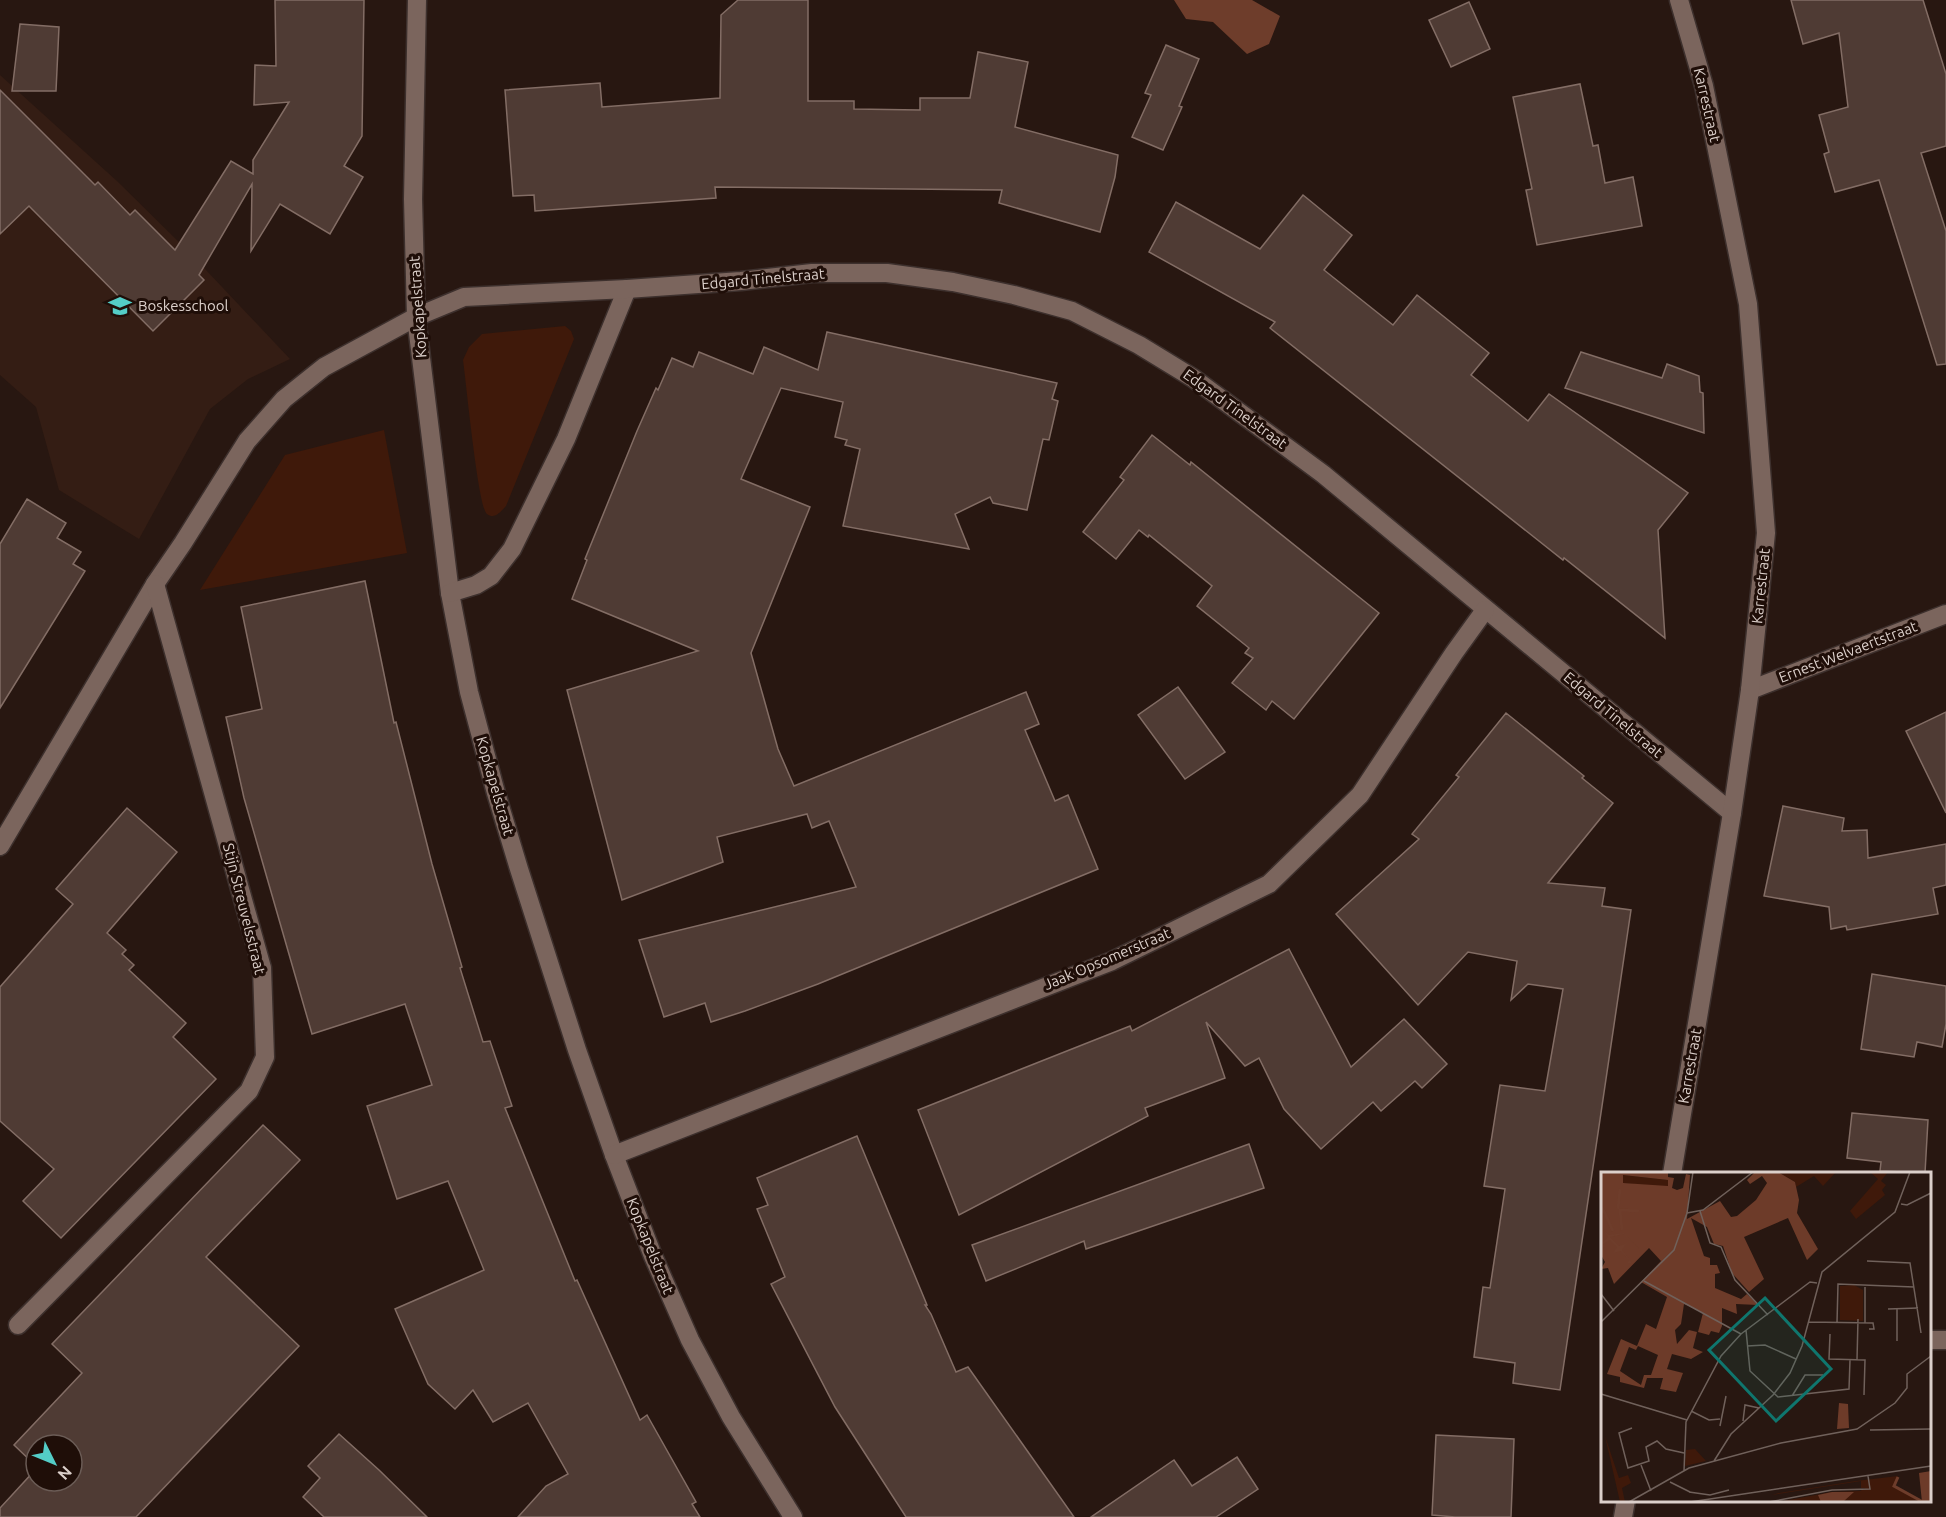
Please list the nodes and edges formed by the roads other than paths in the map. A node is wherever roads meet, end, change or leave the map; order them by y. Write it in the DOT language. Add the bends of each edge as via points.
graph roads {
  1 [pos="417,0"];
  2 [pos="1679,0"];
  3 [pos="627,289"];
  4 [pos="416,317"];
  5 [pos="155,584"];
  6 [pos="450,593"];
  7 [pos="1485,610"];
  8 [pos="1946,614"];
  9 [pos="1750,690"];
  10 [pos="1732,813"];
  11 [pos="0,846"];
  12 [pos="614,1155"];
  13 [pos="1672,1172"];
  14 [pos="18,1325"];
  15 [pos="1626,1502"];
  16 [pos="793,1517"];
  17 [pos="1623,1517"];
  1 -- 4 [label="street, Kopkapelstraat" via="413,199"];
  2 -- 9 [label="street, Karrestraat" via="1704,86 1748,304 1766,533"];
  3 -- 4 [label="street, Edgard Tinelstraat" via="464,297"];
  3 -- 6 [label="street" via="566,439 512,549 491,576"];
  3 -- 7 [label="street, Edgard Tinelstraat" via="812,273 887,273 953,282 1072,311 1139,345 1221,398 1323,474"];
  4 -- 5 [label="street" via="324,367 284,399 247,441"];
  4 -- 6 [label="street, Kopkapelstraat"];
  5 -- 11 [label="street"];
  5 -- 14 [label="street, Stijn Streuvelsstraat" via="262,968 266,1057 249,1091"];
  6 -- 12 [label="street, Kopkapelstraat" via="469,692 499,804"];
  7 -- 10 [label="street, Edgard Tinelstraat"];
  7 -- 12 [label="street, Jaak Opsomerstraat" via="1360,795 1269,884 1112,961"];
  8 -- 9 [label="street, Ernest Welvaertstraat"];
  9 -- 10 [label="street, Karrestraat"];
  10 -- 13 [label="street, Karrestraat"];
  12 -- 16 [label="street, Kopkapelstraat" via="690,1340 731,1417"];
  15 -- 17 [label="street"];
}
